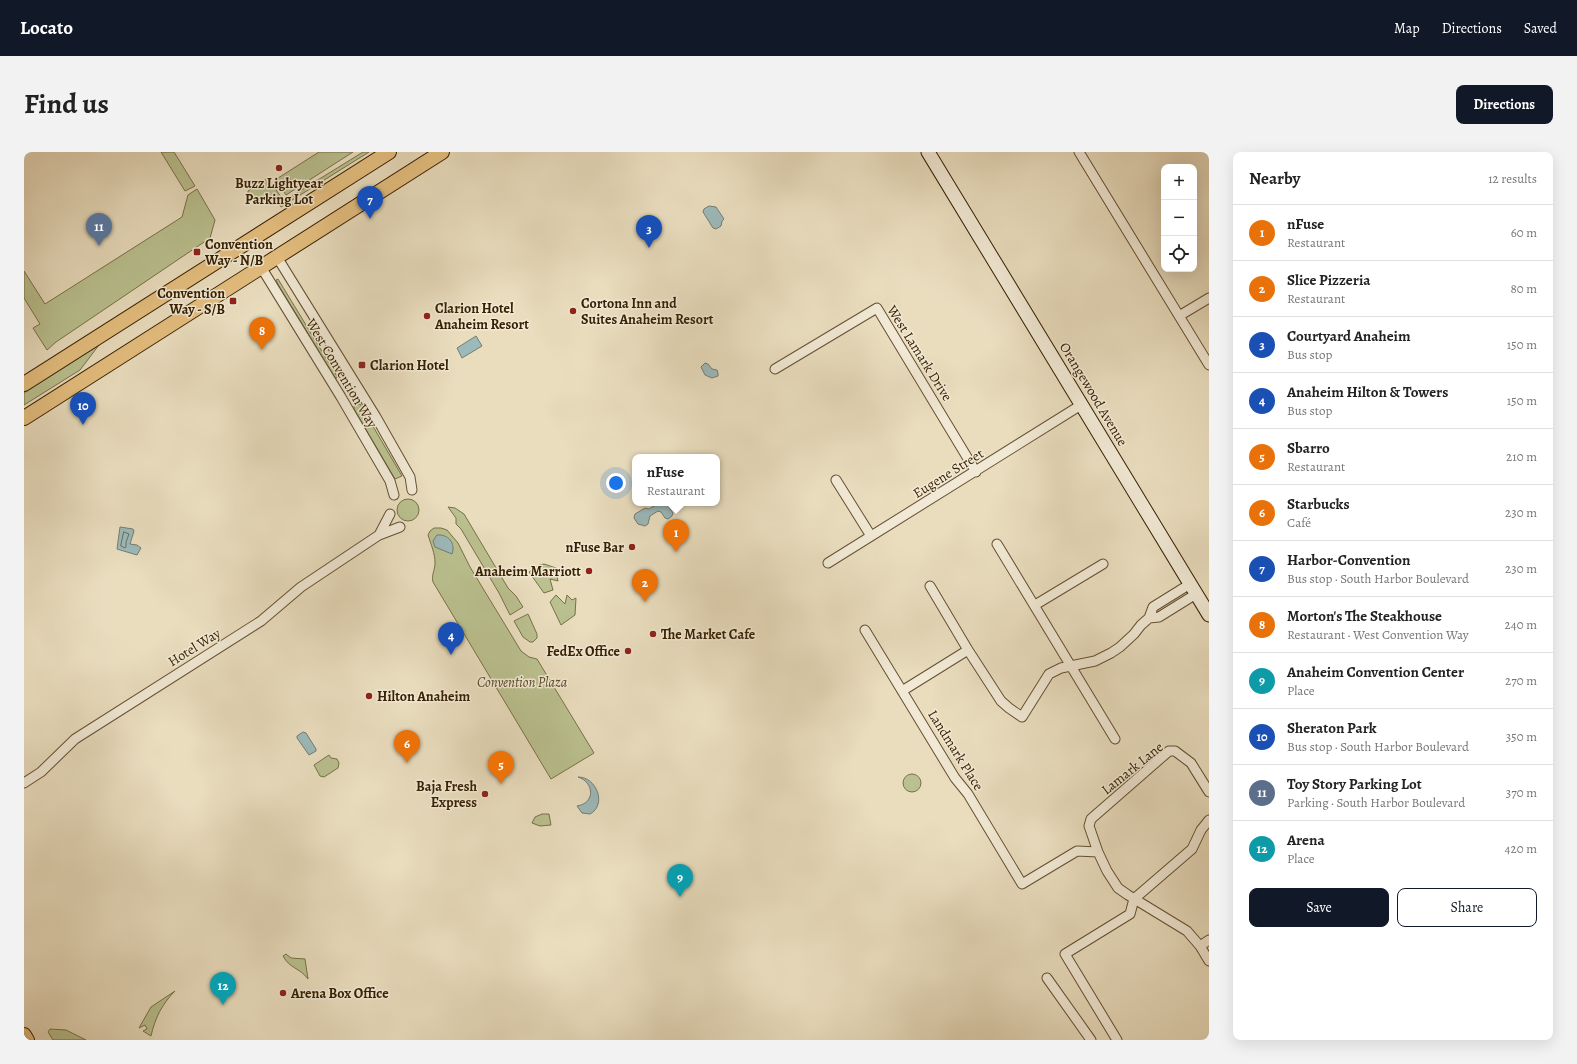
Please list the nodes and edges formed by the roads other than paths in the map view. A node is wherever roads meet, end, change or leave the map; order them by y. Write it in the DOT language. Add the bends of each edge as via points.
graph roads {
  1 [pos="389,152"];
  2 [pos="442,152"];
  3 [pos="928,152"];
  4 [pos="1079,152"];
  5 [pos="277,257"];
  6 [pos="261,267"];
  7 [pos="1209,298"];
  8 [pos="1179,316"];
  9 [pos="1209,365"];
  10 [pos="775,369"];
  11 [pos="24,384"];
  12 [pos="1081,405"];
  13 [pos="24,418"];
  14 [pos="976,472"];
  15 [pos="836,480"];
  16 [pos="412,490"];
  17 [pos="394,495"];
  18 [pos="390,514"];
  19 [pos="400,527"];
  20 [pos="379,535"];
  21 [pos="871,536"];
  22 [pos="997,544"];
  23 [pos="828,563"];
  24 [pos="1103,564"];
  25 [pos="930,586"];
  26 [pos="1193,589"];
  27 [pos="1035,605"];
  28 [pos="1209,615"];
  29 [pos="866,630"];
  30 [pos="968,650"];
  31 [pos="1072,667"];
  32 [pos="902,691"];
  33 [pos="1115,739"];
  34 [pos="24,783"];
  35 [pos="1209,792"];
  36 [pos="1209,820"];
  37 [pos="1098,852"];
  38 [pos="1134,899"];
  39 [pos="1209,940"];
  40 [pos="1200,946"];
  41 [pos="1209,961"];
  42 [pos="1046,978"];
  43 [pos="24,1035"];
  44 [pos="27,1040"];
  45 [pos="1091,1040"];
  46 [pos="1118,1040"];
  1 -- 11 [label="main road"];
  2 -- 5 [label="main road"];
  3 -- 12 [label="main road, Orangewood Avenue"];
  4 -- 8 [label="street"];
  5 -- 6 [label="main road"];
  5 -- 16 [label="street, West Convention Way" via="372,411 410,477"];
  6 -- 13 [label="main road"];
  6 -- 17 [label="street, West Convention Way" via="341,397 390,481"];
  7 -- 8 [label="street"];
  8 -- 9 [label="street"];
  10 -- 14 [label="street, West Lamark Drive" via="877,308"];
  12 -- 14 [label="street, Eugene Street"];
  12 -- 26 [label="main road, Orangewood Avenue"];
  14 -- 21 [label="street, Eugene Street"];
  15 -- 21 [label="street"];
  18 -- 20 [label="street, Hotel Way"];
  19 -- 20 [label="street, Hotel Way"];
  20 -- 34 [label="street, Hotel Way" via="301,587 261,621 77,737 45,768"];
  21 -- 23 [label="street, Eugene Street"];
  22 -- 27 [label="street"];
  24 -- 27 [label="street"];
  25 -- 30 [label="street"];
  26 -- 28 [label="main road, Orangewood Avenue"];
  26 -- 31 [label="street" via="1159,617 1149,618 1126,642 1111,653 1095,661"];
  27 -- 31 [label="street"];
  29 -- 32 [label="street, Landmark Place"];
  30 -- 31 [label="street" via="1001,701 1022,717 1049,674"];
  30 -- 32 [label="street"];
  31 -- 33 [label="street"];
  32 -- 37 [label="street, Landmark Place" via="1022,884 1077,851"];
  35 -- 37 [label="street, Lamark Lane" via="1191,763 1175,751 1169,751 1090,821 1090,830"];
  36 -- 38 [label="street" via="1192,849"];
  37 -- 38 [label="street" via="1118,888"];
  38 -- 40 [label="street" via="1179,925"];
  38 -- 46 [label="street" via="1130,914 1066,954"];
  39 -- 40 [label="street"];
  40 -- 41 [label="street"];
  42 -- 45 [label="street"];
  43 -- 44 [label="main road"];
}
